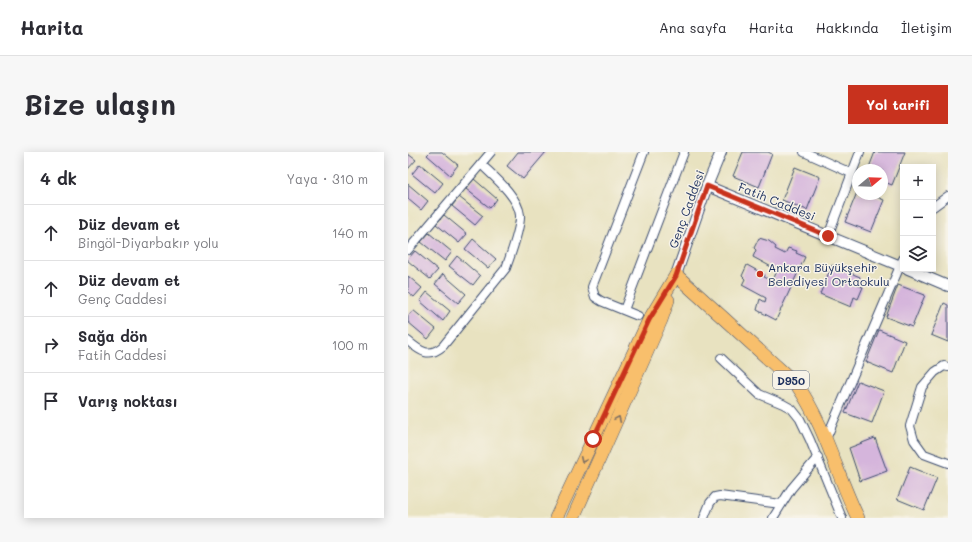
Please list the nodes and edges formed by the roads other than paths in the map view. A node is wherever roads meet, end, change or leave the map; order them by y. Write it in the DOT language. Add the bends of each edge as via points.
graph roads {
  1 [pos="491,152"];
  2 [pos="644,152"];
  3 [pos="684,152"];
  4 [pos="721,152"];
  5 [pos="804,152"];
  6 [pos="860,152"];
  7 [pos="481,164"];
  8 [pos="851,173"];
  9 [pos="707,186"];
  10 [pos="948,196"];
  11 [pos="936,204"];
  12 [pos="828,236"];
  13 [pos="408,250"];
  14 [pos="900,263"];
  15 [pos="901,272"];
  16 [pos="919,272"];
  17 [pos="676,276"];
  18 [pos="948,286"];
  19 [pos="624,310"];
  20 [pos="638,316"];
  21 [pos="408,341"];
  22 [pos="721,358"];
  23 [pos="948,367"];
  24 [pos="826,439"];
  25 [pos="818,457"];
  26 [pos="948,463"];
  27 [pos="781,504"];
  28 [pos="556,518"];
  29 [pos="573,518"];
  30 [pos="704,518"];
  31 [pos="773,518"];
  32 [pos="842,518"];
  33 [pos="858,518"];
  1 -- 7 [label="street"];
  2 -- 19 [label="street" via="592,287 595,297"];
  3 -- 19 [label="street"];
  4 -- 9 [label="street, Genç Caddesi"];
  5 -- 8 [label="street"];
  6 -- 8 [label="street"];
  7 -- 13 [label="street"];
  7 -- 21 [label="street" via="509,192 518,206 520,215 506,268 437,351 425,352"];
  8 -- 12 [label="street"];
  9 -- 12 [label="street, Fatih Caddesi"];
  9 -- 17 [label="street, Genç Caddesi"];
  10 -- 11 [label="street"];
  12 -- 14 [label="street, Fatih Caddesi"];
  15 -- 24 [label="street"];
  16 -- 18 [label="street, Fatih Caddesi"];
  17 -- 24 [label="main road, D950" via="797,385"];
  17 -- 28 [label="main road, one-way" via="649,320"];
  29 -- 17 [label="main road, one-way" via="661,320"];
  19 -- 20 [label="street"];
  22 -- 25 [label="street" via="759,394 792,409 800,419"];
  23 -- 26 [label="street" via="944,366 934,372 922,387 910,426 914,440 924,454"];
  24 -- 33 [label="main road, D950"];
  25 -- 27 [label="street"];
  25 -- 32 [label="street"];
  27 -- 30 [label="street" via="720,496 715,497 710,503"];
  27 -- 31 [label="street"];
}
